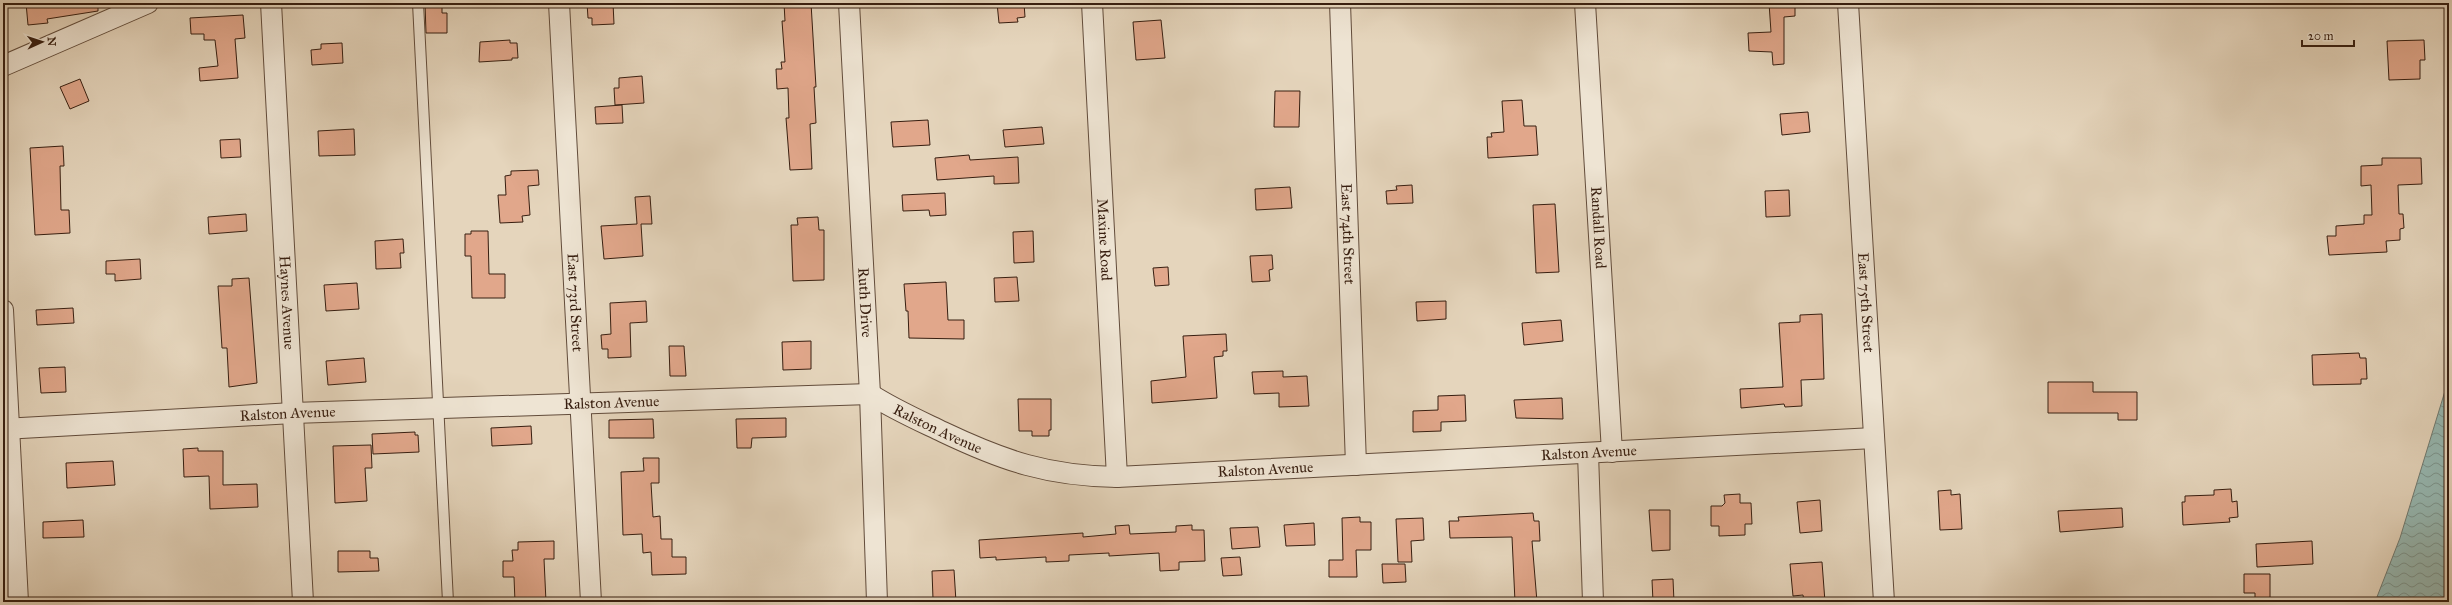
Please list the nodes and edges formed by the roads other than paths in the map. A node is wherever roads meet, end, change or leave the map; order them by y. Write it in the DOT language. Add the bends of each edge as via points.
graph roads {
  1 [pos="148,3"];
  2 [pos="271,3"];
  3 [pos="418,3"];
  4 [pos="559,3"];
  5 [pos="849,3"];
  6 [pos="1092,3"];
  7 [pos="1340,3"];
  8 [pos="1585,3"];
  9 [pos="1848,3"];
  10 [pos="3,66"];
  11 [pos="3,310"];
  12 [pos="870,394"];
  13 [pos="581,403"];
  14 [pos="438,408"];
  15 [pos="293,413"];
  16 [pos="6,429"];
  17 [pos="1874,438"];
  18 [pos="1612,452"];
  19 [pos="1588,453"];
  20 [pos="1356,464"];
  21 [pos="1117,477"];
  22 [pos="18,602"];
  23 [pos="303,602"];
  24 [pos="448,602"];
  25 [pos="591,602"];
  26 [pos="877,602"];
  27 [pos="1593,602"];
  28 [pos="1884,602"];
  1 -- 10 [label="street"];
  2 -- 15 [label="street, Haynes Avenue"];
  3 -- 14 [label="lane"];
  4 -- 13 [label="street, East 73rd Street"];
  5 -- 12 [label="street, Ruth Drive"];
  6 -- 21 [label="street, Maxine Road"];
  7 -- 20 [label="street, East 74th Street"];
  8 -- 18 [label="street, Randall Road"];
  9 -- 17 [label="street, East 75th Street"];
  11 -- 16 [label="street"];
  12 -- 13 [label="street, Ralston Avenue"];
  12 -- 21 [label="street, Ralston Avenue" via="894,409 998,457 1055,472"];
  12 -- 26 [label="street, Ruth Drive"];
  13 -- 14 [label="street, Ralston Avenue"];
  13 -- 25 [label="street, East 73rd Street"];
  14 -- 15 [label="street, Ralston Avenue"];
  14 -- 24 [label="lane"];
  15 -- 16 [label="street, Ralston Avenue"];
  15 -- 23 [label="street, Haynes Avenue"];
  16 -- 22 [label="street"];
  17 -- 18 [label="street, Ralston Avenue"];
  17 -- 28 [label="street, East 75th Street"];
  18 -- 19 [label="street, Ralston Avenue"];
  19 -- 20 [label="street, Ralston Avenue"];
  19 -- 27 [label="street"];
  20 -- 21 [label="street, Ralston Avenue"];
}
